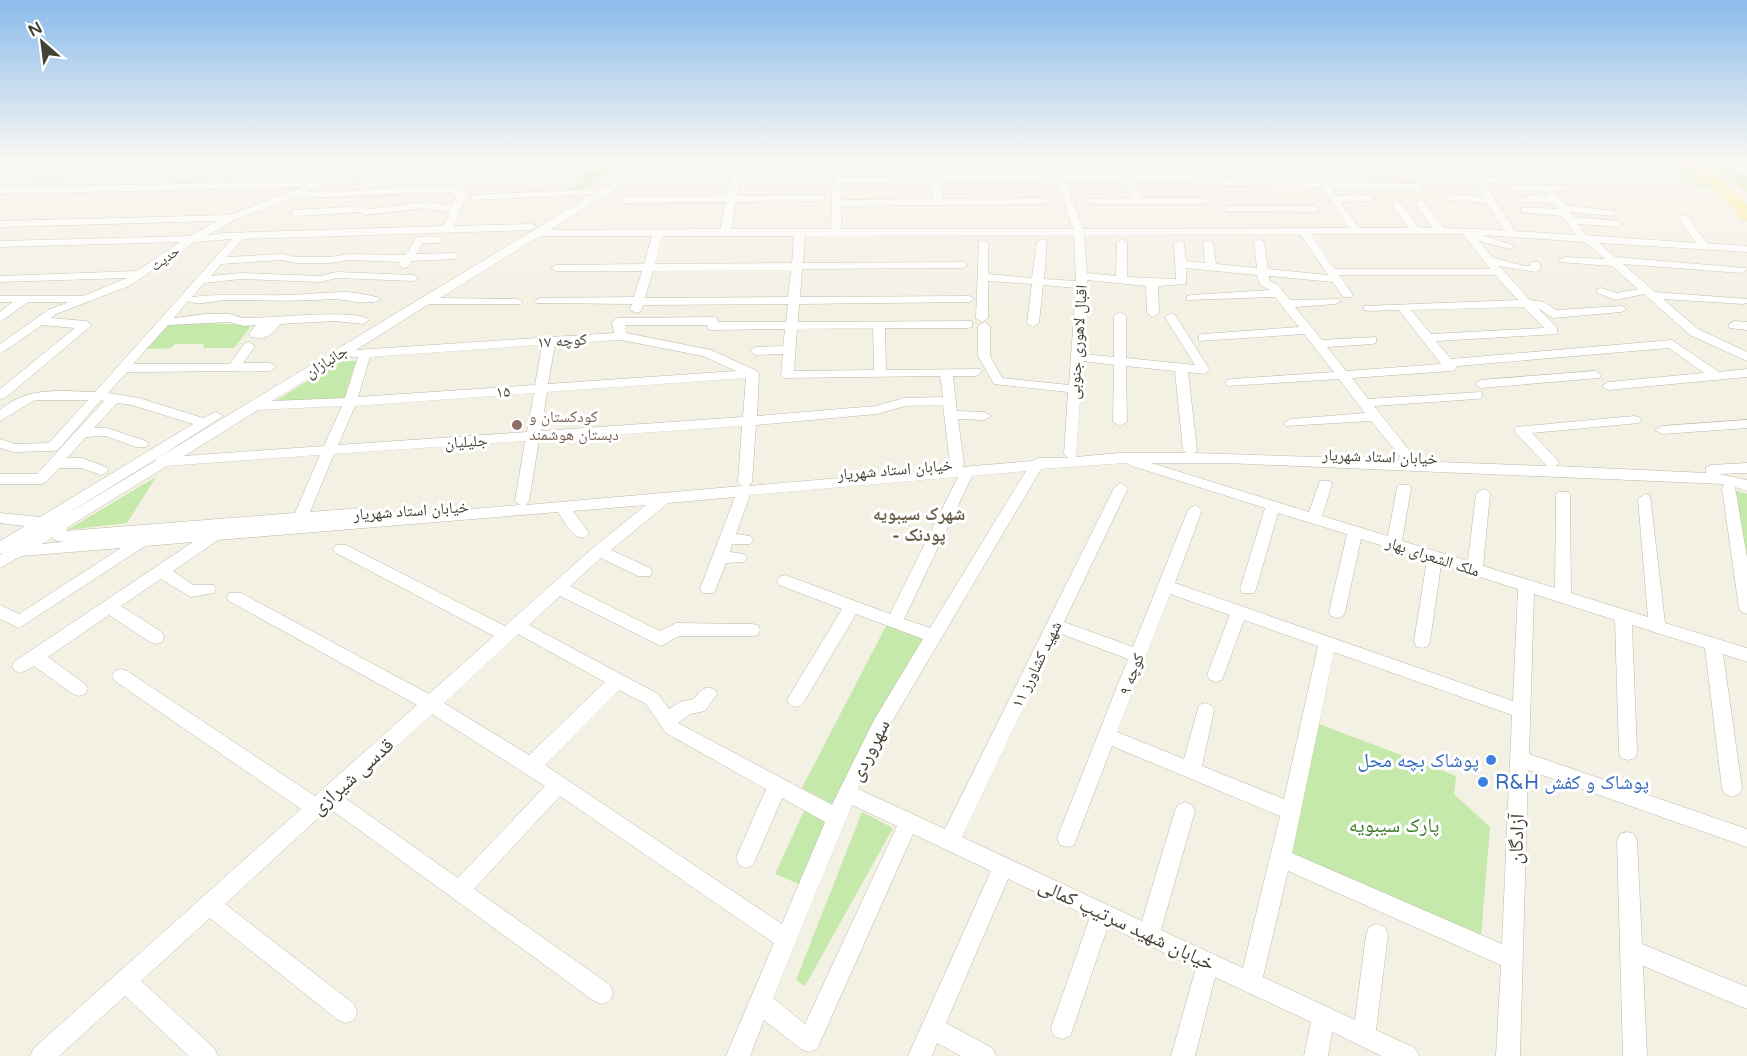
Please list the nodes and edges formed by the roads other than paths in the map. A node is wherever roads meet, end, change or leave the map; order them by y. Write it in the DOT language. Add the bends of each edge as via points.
graph roads {
  1 [pos="248,211"];
  2 [pos="335,211"];
  3 [pos="365,211"];
  4 [pos="455,211"];
  5 [pos="563,211"];
  6 [pos="566,211"];
  7 [pos="729,211"];
  8 [pos="836,211"];
  9 [pos="1072,211"];
  10 [pos="1342,211"];
  11 [pos="1402,211"];
  12 [pos="1426,211"];
  13 [pos="1498,211"];
  14 [pos="1565,211"];
  15 [pos="1569,211"];
  16 [pos="1584,211"];
  17 [pos="295,213"];
  18 [pos="1612,213"];
  19 [pos="1683,217"];
  20 [pos="231,218"];
  21 [pos="0,224"];
  22 [pos="1617,224"];
  23 [pos="208,230"];
  24 [pos="447,230"];
  25 [pos="535,230"];
  26 [pos="1079,231"];
  27 [pos="1303,231"];
  28 [pos="1356,231"];
  29 [pos="1416,231"];
  30 [pos="1441,231"];
  31 [pos="356,232"];
  32 [pos="725,232"];
  33 [pos="800,232"];
  34 [pos="837,232"];
  35 [pos="1467,232"];
  36 [pos="658,233"];
  37 [pos="1511,233"];
  38 [pos="223,236"];
  39 [pos="240,236"];
  40 [pos="507,237"];
  41 [pos="1585,238"];
  42 [pos="189,240"];
  43 [pos="1042,242"];
  44 [pos="1122,242"];
  45 [pos="1259,242"];
  46 [pos="982,243"];
  47 [pos="1179,243"];
  48 [pos="1208,243"];
  49 [pos="0,244"];
  50 [pos="375,244"];
  51 [pos="325,246"];
  52 [pos="1510,246"];
  53 [pos="1704,246"];
  54 [pos="1747,249"];
  55 [pos="455,256"];
  56 [pos="408,259"];
  57 [pos="1564,260"];
  58 [pos="218,261"];
  59 [pos="1490,261"];
  60 [pos="1614,262"];
  61 [pos="1181,264"];
  62 [pos="1535,264"];
  63 [pos="963,265"];
  64 [pos="1695,266"];
  65 [pos="797,267"];
  66 [pos="1211,267"];
  67 [pos="556,268"];
  68 [pos="648,268"];
  69 [pos="1741,270"];
  70 [pos="1263,272"];
  71 [pos="1498,272"];
  72 [pos="142,274"];
  73 [pos="1333,275"];
  74 [pos="982,277"];
  75 [pos="1707,277"];
  76 [pos="395,278"];
  77 [pos="412,278"];
  78 [pos="0,279"];
  79 [pos="300,279"];
  80 [pos="201,280"];
  81 [pos="1121,280"];
  82 [pos="1082,281"];
  83 [pos="1038,282"];
  84 [pos="1152,283"];
  85 [pos="1601,291"];
  86 [pos="1649,292"];
  87 [pos="1278,293"];
  88 [pos="1347,295"];
  89 [pos="88,298"];
  90 [pos="969,298"];
  91 [pos="1191,298"];
  92 [pos="1695,298"];
  93 [pos="0,299"];
  94 [pos="25,299"];
  95 [pos="284,299"];
  96 [pos="375,299"];
  97 [pos="193,300"];
  98 [pos="1743,300"];
  99 [pos="424,301"];
  100 [pos="540,301"];
  101 [pos="638,301"];
  102 [pos="794,301"];
  103 [pos="1335,301"];
  104 [pos="517,302"];
  105 [pos="716,302"];
  106 [pos="1526,303"];
  107 [pos="1287,304"];
  108 [pos="1402,307"];
  109 [pos="1368,308"];
  110 [pos="1621,309"];
  111 [pos="1153,313"];
  112 [pos="1710,313"];
  113 [pos="1120,316"];
  114 [pos="0,318"];
  115 [pos="1171,318"];
  116 [pos="42,321"];
  117 [pos="269,321"];
  118 [pos="633,321"];
  119 [pos="172,322"];
  120 [pos="374,322"];
  121 [pos="1033,322"];
  122 [pos="968,324"];
  123 [pos="879,325"];
  124 [pos="1734,325"];
  125 [pos="792,326"];
  126 [pos="1747,326"];
  127 [pos="1307,330"];
  128 [pos="1527,333"];
  129 [pos="621,336"];
  130 [pos="710,336"];
  131 [pos="1203,338"];
  132 [pos="1427,338"];
  133 [pos="1372,340"];
  134 [pos="549,341"];
  135 [pos="1319,344"];
  136 [pos="249,346"];
  137 [pos="0,350"];
  138 [pos="789,350"];
  139 [pos="756,351"];
  140 [pos="342,352"];
  141 [pos="1571,352"];
  142 [pos="365,354"];
  143 [pos="1549,354"];
  144 [pos="1076,357"];
  145 [pos="1747,357"];
  146 [pos="1120,362"];
  147 [pos="1449,365"];
  148 [pos="270,367"];
  149 [pos="123,368"];
  150 [pos="232,368"];
  151 [pos="1182,368"];
  152 [pos="946,372"];
  153 [pos="976,372"];
  154 [pos="1747,373"];
  155 [pos="753,374"];
  156 [pos="880,374"];
  157 [pos="1343,375"];
  158 [pos="1595,375"];
  159 [pos="1715,375"];
  160 [pos="1232,383"];
  161 [pos="541,388"];
  162 [pos="1074,389"];
  163 [pos="0,395"];
  164 [pos="98,396"];
  165 [pos="114,398"];
  166 [pos="950,401"];
  167 [pos="350,402"];
  168 [pos="1366,403"];
  169 [pos="253,406"];
  170 [pos="952,416"];
  171 [pos="984,416"];
  172 [pos="1376,416"];
  173 [pos="0,417"];
  174 [pos="1634,420"];
  175 [pos="750,421"];
  176 [pos="1120,422"];
  177 [pos="204,423"];
  178 [pos="1291,423"];
  179 [pos="1747,424"];
  180 [pos="1662,430"];
  181 [pos="82,433"];
  182 [pos="533,436"];
  183 [pos="0,443"];
  184 [pos="141,444"];
  185 [pos="1190,450"];
  186 [pos="329,451"];
  187 [pos="1071,454"];
  188 [pos="1407,457"];
  189 [pos="1119,458"];
  190 [pos="161,462"];
  191 [pos="55,463"];
  192 [pos="1038,463"];
  193 [pos="1552,463"];
  194 [pos="963,467"];
  195 [pos="1747,468"];
  196 [pos="100,470"];
  197 [pos="0,479"];
  198 [pos="1325,484"];
  199 [pos="745,486"];
  200 [pos="1747,486"];
  201 [pos="1121,488"];
  202 [pos="1404,488"];
  203 [pos="1729,488"];
  204 [pos="1483,494"];
  205 [pos="1563,495"];
  206 [pos="664,498"];
  207 [pos="1645,499"];
  208 [pos="522,501"];
  209 [pos="1273,505"];
  210 [pos="562,507"];
  211 [pos="1195,510"];
  212 [pos="300,518"];
  213 [pos="1314,518"];
  214 [pos="0,519"];
  215 [pos="42,522"];
  216 [pos="63,523"];
  217 [pos="1355,531"];
  218 [pos="581,533"];
  219 [pos="213,536"];
  220 [pos="726,538"];
  221 [pos="745,540"];
  222 [pos="141,542"];
  223 [pos="1395,544"];
  224 [pos="0,548"];
  225 [pos="341,549"];
  226 [pos="19,551"];
  227 [pos="599,551"];
  228 [pos="1435,556"];
  229 [pos="720,557"];
  230 [pos="739,558"];
  231 [pos="0,562"];
  232 [pos="1475,569"];
  233 [pos="160,571"];
  234 [pos="644,572"];
  235 [pos="785,581"];
  236 [pos="1526,585"];
  237 [pos="1166,586"];
  238 [pos="560,588"];
  239 [pos="208,589"];
  240 [pos="708,589"];
  241 [pos="1248,589"];
  242 [pos="235,597"];
  243 [pos="1563,597"];
  244 [pos="108,606"];
  245 [pos="852,606"];
  246 [pos="1747,608"];
  247 [pos="0,610"];
  248 [pos="1239,612"];
  249 [pos="1337,612"];
  250 [pos="1623,616"];
  251 [pos="894,621"];
  252 [pos="1055,625"];
  253 [pos="1657,627"];
  254 [pos="512,630"];
  255 [pos="752,630"];
  256 [pos="933,636"];
  257 [pos="156,637"];
  258 [pos="1422,641"];
  259 [pos="1327,643"];
  260 [pos="1713,645"];
  261 [pos="1747,655"];
  262 [pos="1139,656"];
  263 [pos="1216,675"];
  264 [pos="121,676"];
  265 [pos="618,680"];
  266 [pos="79,689"];
  267 [pos="708,693"];
  268 [pos="796,700"];
  269 [pos="431,704"];
  270 [pos="1205,710"];
  271 [pos="1521,711"];
  272 [pos="667,720"];
  273 [pos="1107,736"];
  274 [pos="1629,752"];
  275 [pos="1519,759"];
  276 [pos="533,767"];
  277 [pos="1191,771"];
  278 [pos="559,784"];
  279 [pos="778,784"];
  280 [pos="1732,788"];
  281 [pos="847,793"];
  282 [pos="322,802"];
  283 [pos="1185,811"];
  284 [pos="1291,811"];
  285 [pos="837,818"];
  286 [pos="909,821"];
  287 [pos="1067,838"];
  288 [pos="1747,838"];
  289 [pos="950,840"];
  290 [pos="1627,841"];
  291 [pos="746,858"];
  292 [pos="1281,858"];
  293 [pos="1004,866"];
  294 [pos="459,891"];
  295 [pos="209,904"];
  296 [pos="1102,912"];
  297 [pos="1149,934"];
  298 [pos="1377,935"];
  299 [pos="786,939"];
  300 [pos="1631,951"];
  301 [pos="1512,959"];
  302 [pos="1208,962"];
  303 [pos="125,981"];
  304 [pos="1251,982"];
  305 [pos="602,993"];
  306 [pos="1747,998"];
  307 [pos="760,1002"];
  308 [pos="346,1012"];
  309 [pos="1323,1016"];
  310 [pos="933,1028"];
  311 [pos="1062,1028"];
  312 [pos="1364,1036"];
  313 [pos="42,1056"];
  314 [pos="206,1056"];
  315 [pos="738,1056"];
  316 [pos="920,1056"];
  317 [pos="984,1056"];
  318 [pos="1183,1056"];
  319 [pos="1316,1056"];
  320 [pos="1407,1056"];
  321 [pos="1508,1056"];
  322 [pos="1635,1056"];
  1 -- 20 [label="street, حدیث"];
  2 -- 17 [label="street"];
  3 -- 31 [label="street"];
  4 -- 24 [label="street"];
  5 -- 25 [label="street, جانبازان"];
  6 -- 25 [label="street, جانبازان"];
  7 -- 32 [label="street"];
  8 -- 34 [label="street"];
  9 -- 26 [label="street, اقبال لاهوری جنوبی"];
  10 -- 28 [label="street"];
  11 -- 29 [label="street"];
  12 -- 30 [label="street"];
  13 -- 37 [label="street"];
  14 -- 41 [label="street"];
  15 -- 22 [label="street"];
  16 -- 18 [label="street"];
  19 -- 53 [label="street"];
  20 -- 21 [label="street"];
  20 -- 23 [label="street, حدیث"];
  23 -- 38 [label="street"];
  23 -- 42 [label="street, حدیث"];
  24 -- 25 [label="street"];
  24 -- 50 [label="street"];
  25 -- 36 [label="street"];
  25 -- 99 [label="street, جانبازان"];
  25 -- 120 [label="street, جانبازان"];
  26 -- 27 [label="street"];
  26 -- 34 [label="street"];
  26 -- 82 [label="street, اقبال لاهوری جنوبی"];
  27 -- 28 [label="street"];
  27 -- 73 [label="street"];
  28 -- 29 [label="street"];
  29 -- 30 [label="street"];
  30 -- 35 [label="street"];
  31 -- 50 [label="street"];
  31 -- 51 [label="street"];
  32 -- 33 [label="street"];
  32 -- 36 [label="street"];
  33 -- 34 [label="street"];
  33 -- 65 [label="street"];
  35 -- 37 [label="street"];
  35 -- 52 [label="street"];
  35 -- 59 [label="street"];
  36 -- 68 [label="street"];
  37 -- 41 [label="street"];
  38 -- 39 [label="street"];
  38 -- 42 [label="street"];
  39 -- 51 [label="street"];
  39 -- 58 [label="street"];
  40 -- 56 [label="street" via="420,240"];
  41 -- 53 [label="street"];
  41 -- 60 [label="street"];
  42 -- 49 [label="street"];
  42 -- 72 [label="street, حدیث"];
  43 -- 83 [label="street"];
  44 -- 81 [label="street"];
  45 -- 70 [label="street"];
  46 -- 74 [label="street"];
  47 -- 61 [label="street"];
  48 -- 66 [label="street"];
  50 -- 51 [label="street"];
  50 -- 56 [label="street"];
  51 -- 58 [label="street"];
  51 -- 79 [label="street"];
  53 -- 54 [label="street"];
  55 -- 56 [label="street"];
  56 -- 76 [label="street"];
  57 -- 60 [label="street"];
  58 -- 80 [label="street"];
  59 -- 62 [label="street" via="1525,270 1536,269"];
  59 -- 71 [label="street"];
  60 -- 64 [label="street"];
  60 -- 86 [label="street"];
  61 -- 66 [label="street"];
  61 -- 84 [label="street" via="1182,282"];
  63 -- 65 [label="street"];
  64 -- 69 [label="street"];
  64 -- 75 [label="street"];
  65 -- 68 [label="street"];
  65 -- 102 [label="street"];
  66 -- 70 [label="street"];
  67 -- 68 [label="street"];
  68 -- 101 [label="street"];
  70 -- 73 [label="street"];
  70 -- 87 [label="street" via="1264,283"];
  71 -- 73 [label="street"];
  71 -- 106 [label="street"];
  72 -- 78 [label="street"];
  72 -- 89 [label="street, حدیث"];
  73 -- 88 [label="street"];
  74 -- 83 [label="street"];
  74 -- 162 [label="street" via="984,357 998,381"];
  76 -- 77 [label="street"];
  76 -- 79 [label="street" via="337,275"];
  79 -- 80 [label="street" via="259,276"];
  79 -- 95 [label="street"];
  80 -- 149 [label="street"];
  81 -- 82 [label="street"];
  81 -- 84 [label="street"];
  82 -- 83 [label="street"];
  82 -- 144 [label="street, اقبال لاهوری جنوبی"];
  83 -- 121 [label="street"];
  84 -- 111 [label="street"];
  85 -- 86 [label="street" via="1616,297"];
  86 -- 92 [label="street"];
  86 -- 145 [label="street" via="1694,332"];
  87 -- 91 [label="street"];
  87 -- 107 [label="street"];
  89 -- 94 [label="street"];
  89 -- 116 [label="street, حدیث" via="52,312"];
  90 -- 102 [label="street"];
  92 -- 98 [label="street"];
  92 -- 112 [label="street"];
  93 -- 94 [label="street"];
  94 -- 114 [label="street"];
  95 -- 96 [label="street"];
  95 -- 97 [label="street"];
  95 -- 117 [label="street"];
  99 -- 104 [label="street"];
  99 -- 120 [label="street, جانبازان"];
  100 -- 101 [label="street"];
  101 -- 105 [label="street"];
  101 -- 118 [label="street"];
  102 -- 105 [label="street"];
  102 -- 125 [label="street"];
  103 -- 107 [label="street"];
  105 -- 130 [label="street"];
  106 -- 108 [label="street"];
  106 -- 110 [label="street" via="1540,304 1552,314"];
  106 -- 128 [label="street" via="1553,331"];
  107 -- 127 [label="street"];
  108 -- 109 [label="street"];
  108 -- 132 [label="street"];
  113 -- 146 [label="street"];
  115 -- 151 [label="street" via="1204,370"];
  116 -- 137 [label="street, حدیث"];
  116 -- 163 [label="street" via="86,325"];
  117 -- 119 [label="street" via="204,318"];
  117 -- 120 [label="street" via="335,316"];
  118 -- 129 [label="street" via="618,322"];
  118 -- 130 [label="street"];
  120 -- 140 [label="street, جانبازان"];
  120 -- 177 [label="street, جانبازان"];
  122 -- 123 [label="street"];
  123 -- 125 [label="street"];
  123 -- 156 [label="street"];
  124 -- 126 [label="street"];
  125 -- 130 [label="street"];
  125 -- 138 [label="street"];
  127 -- 131 [label="street"];
  127 -- 135 [label="street"];
  128 -- 132 [label="street"];
  128 -- 143 [label="street"];
  129 -- 130 [label="street, کوچه ۱۷"];
  129 -- 134 [label="street, کوچه ۱۷"];
  130 -- 155 [label="street, کوچه ۱۷"];
  132 -- 147 [label="street"];
  133 -- 135 [label="street"];
  134 -- 142 [label="street, کوچه ۱۷"];
  134 -- 161 [label="street"];
  135 -- 157 [label="street"];
  136 -- 150 [label="street"];
  138 -- 139 [label="street"];
  138 -- 156 [label="street" via="787,375"];
  140 -- 142 [label="street, کوچه ۱۷"];
  140 -- 169 [label="street, جانبازان"];
  141 -- 143 [label="street"];
  141 -- 158 [label="street"];
  141 -- 159 [label="street" via="1672,344"];
  142 -- 167 [label="street"];
  143 -- 147 [label="street"];
  144 -- 146 [label="street"];
  144 -- 162 [label="street, اقبال لاهوری جنوبی"];
  146 -- 151 [label="street"];
  146 -- 176 [label="street"];
  147 -- 157 [label="street"];
  148 -- 150 [label="street"];
  149 -- 150 [label="street"];
  149 -- 164 [label="street"];
  151 -- 185 [label="street"];
  152 -- 153 [label="street"];
  152 -- 156 [label="street"];
  152 -- 166 [label="street"];
  154 -- 159 [label="street"];
  155 -- 161 [label="street, ۱۵"];
  155 -- 175 [label="street"];
  157 -- 160 [label="street"];
  157 -- 168 [label="street"];
  158 -- 159 [label="street" via="1611,389"];
  158 -- 168 [label="street"];
  161 -- 167 [label="street, ۱۵"];
  161 -- 182 [label="street"];
  162 -- 187 [label="street, اقبال لاهوری جنوبی"];
  164 -- 165 [label="street"];
  164 -- 173 [label="street" via="28,397"];
  164 -- 183 [label="street" via="53,447"];
  165 -- 177 [label="street"];
  165 -- 181 [label="street"];
  166 -- 170 [label="street"];
  166 -- 175 [label="street, جلیلیان" via="904,402 877,410"];
  167 -- 169 [label="street, ۱۵"];
  167 -- 186 [label="street"];
  168 -- 172 [label="street"];
  169 -- 190 [label="street, جانبازان"];
  170 -- 171 [label="street"];
  170 -- 194 [label="street"];
  172 -- 178 [label="street"];
  172 -- 188 [label="street"];
  174 -- 193 [label="street" via="1521,430"];
  175 -- 182 [label="street, جلیلیان"];
  175 -- 199 [label="street"];
  177 -- 215 [label="street, جانبازان"];
  179 -- 180 [label="street"];
  181 -- 184 [label="street" via="107,432"];
  181 -- 191 [label="street"];
  182 -- 186 [label="street, جلیلیان"];
  182 -- 208 [label="street"];
  185 -- 187 [label="street, خیابان استاد شهریار"];
  185 -- 188 [label="street, خیابان استاد شهریار"];
  186 -- 190 [label="street, جلیلیان"];
  186 -- 212 [label="street"];
  187 -- 194 [label="street, خیابان استاد شهریار"];
  188 -- 193 [label="street, خیابان استاد شهریار"];
  189 -- 192 [label="street, خیابان استاد شهریار"];
  189 -- 200 [label="street, خیابان استاد شهریار" via="1226,458 1703,477"];
  189 -- 209 [label="street, ملک الشعرای بهار"];
  190 -- 216 [label="street, جانبازان"];
  191 -- 196 [label="street" via="82,463"];
  191 -- 197 [label="street" via="41,479"];
  192 -- 194 [label="street, خیابان استاد شهریار"];
  192 -- 256 [label="street, سهروردی"];
  193 -- 195 [label="street, خیابان استاد شهریار" via="1684,470"];
  194 -- 199 [label="street, خیابان استاد شهریار"];
  194 -- 251 [label="street"];
  198 -- 213 [label="street"];
  199 -- 206 [label="street, خیابان استاد شهریار"];
  199 -- 208 [label="street, خیابان استاد شهریار"];
  199 -- 220 [label="street"];
  201 -- 252 [label="street, ۱۱ شهید کشاورز"];
  202 -- 223 [label="street"];
  203 -- 246 [label="street"];
  204 -- 232 [label="street"];
  205 -- 243 [label="street"];
  206 -- 210 [label="street, خیابان استاد شهریار"];
  206 -- 227 [label="street, قدسی شیرازی"];
  207 -- 253 [label="street"];
  208 -- 212 [label="street, خیابان استاد شهریار"];
  209 -- 213 [label="street, ملک الشعرای بهار"];
  209 -- 241 [label="street"];
  210 -- 218 [label="street"];
  210 -- 219 [label="street, خیابان استاد شهریار"];
  211 -- 237 [label="street, کوچه ۹"];
  212 -- 216 [label="street, خیابان استاد شهریار" via="68,537 59,536"];
  213 -- 217 [label="street, ملک الشعرای بهار"];
  214 -- 215 [label="street"];
  215 -- 224 [label="street, جانبازان"];
  216 -- 226 [label="street, جانبازان"];
  217 -- 223 [label="street, ملک الشعرای بهار"];
  217 -- 249 [label="street"];
  219 -- 222 [label="street, خیابان استاد شهریار"];
  219 -- 233 [label="street"];
  220 -- 221 [label="street"];
  220 -- 229 [label="street"];
  222 -- 226 [label="street, خیابان استاد شهریار"];
  222 -- 247 [label="street" via="20,622"];
  223 -- 228 [label="street, ملک الشعرای بهار"];
  225 -- 254 [label="street"];
  226 -- 231 [label="street, جانبازان"];
  227 -- 234 [label="street"];
  227 -- 238 [label="street, قدسی شیرازی"];
  228 -- 232 [label="street, ملک الشعرای بهار"];
  228 -- 258 [label="street"];
  229 -- 230 [label="street"];
  229 -- 240 [label="street"];
  232 -- 236 [label="street, ملک الشعرای بهار"];
  233 -- 239 [label="street" via="191,591"];
  233 -- 244 [label="street"];
  235 -- 245 [label="street"];
  236 -- 243 [label="street, ملک الشعرای بهار"];
  236 -- 271 [label="street, آزادگان"];
  237 -- 248 [label="street"];
  237 -- 262 [label="street, کوچه ۹"];
  238 -- 254 [label="street, قدسی شیرازی"];
  238 -- 255 [label="street" via="661,639 676,629"];
  242 -- 269 [label="street"];
  243 -- 250 [label="street, ملک الشعرای بهار"];
  244 -- 257 [label="street"];
  244 -- 266 [label="street" via="28,662"];
  245 -- 251 [label="street"];
  245 -- 268 [label="street"];
  248 -- 259 [label="street"];
  248 -- 263 [label="street"];
  250 -- 253 [label="street, ملک الشعرای بهار"];
  250 -- 274 [label="street"];
  251 -- 256 [label="street"];
  252 -- 262 [label="street"];
  252 -- 289 [label="street, ۱۱ شهید کشاورز"];
  253 -- 260 [label="street, ملک الشعرای بهار"];
  254 -- 265 [label="street"];
  254 -- 269 [label="street, قدسی شیرازی"];
  256 -- 281 [label="street, سهروردی" via="880,725"];
  259 -- 271 [label="street"];
  259 -- 284 [label="street"];
  260 -- 261 [label="street, ملک الشعرای بهار"];
  260 -- 280 [label="street"];
  262 -- 273 [label="street, کوچه ۹"];
  264 -- 282 [label="street"];
  265 -- 272 [label="street" via="652,699"];
  265 -- 276 [label="street"];
  267 -- 272 [label="street" via="699,706 686,707"];
  269 -- 276 [label="street"];
  269 -- 282 [label="street, قدسی شیرازی"];
  270 -- 277 [label="street"];
  271 -- 275 [label="street, آزادگان"];
  272 -- 279 [label="street" via="672,728"];
  273 -- 277 [label="street"];
  273 -- 287 [label="street, کوچه ۹"];
  275 -- 288 [label="street"];
  275 -- 301 [label="street, آزادگان"];
  276 -- 278 [label="street"];
  277 -- 284 [label="street"];
  278 -- 294 [label="street"];
  278 -- 299 [label="street"];
  279 -- 285 [label="street"];
  279 -- 291 [label="street"];
  281 -- 285 [label="street, سهروردی"];
  281 -- 286 [label="street, خیابان شهید سرتیپ کمالی"];
  282 -- 294 [label="street"];
  282 -- 295 [label="street, قدسی شیرازی"];
  283 -- 297 [label="street"];
  284 -- 292 [label="street"];
  285 -- 299 [label="street, سهروردی"];
  286 -- 289 [label="street, خیابان شهید سرتیپ کمالی"];
  286 -- 307 [label="street" via="809,1041"];
  289 -- 293 [label="street, خیابان شهید سرتیپ کمالی"];
  290 -- 300 [label="street"];
  292 -- 301 [label="street"];
  292 -- 304 [label="street"];
  293 -- 296 [label="street, خیابان شهید سرتیپ کمالی"];
  293 -- 310 [label="street"];
  294 -- 305 [label="street"];
  295 -- 303 [label="street, قدسی شیرازی"];
  295 -- 308 [label="street"];
  296 -- 297 [label="street, خیابان شهید سرتیپ کمالی"];
  296 -- 311 [label="street"];
  297 -- 302 [label="street, خیابان شهید سرتیپ کمالی"];
  298 -- 312 [label="street"];
  299 -- 307 [label="street, سهروردی"];
  300 -- 306 [label="street"];
  300 -- 322 [label="street"];
  301 -- 321 [label="street, آزادگان"];
  302 -- 304 [label="street, خیابان شهید سرتیپ کمالی"];
  302 -- 318 [label="street"];
  303 -- 313 [label="street, قدسی شیرازی"];
  303 -- 314 [label="street"];
  304 -- 309 [label="street, خیابان شهید سرتیپ کمالی"];
  307 -- 315 [label="street, سهروردی"];
  309 -- 312 [label="street, خیابان شهید سرتیپ کمالی"];
  309 -- 319 [label="street"];
  310 -- 316 [label="street"];
  310 -- 317 [label="street"];
  312 -- 320 [label="street, خیابان شهید سرتیپ کمالی"];
}
